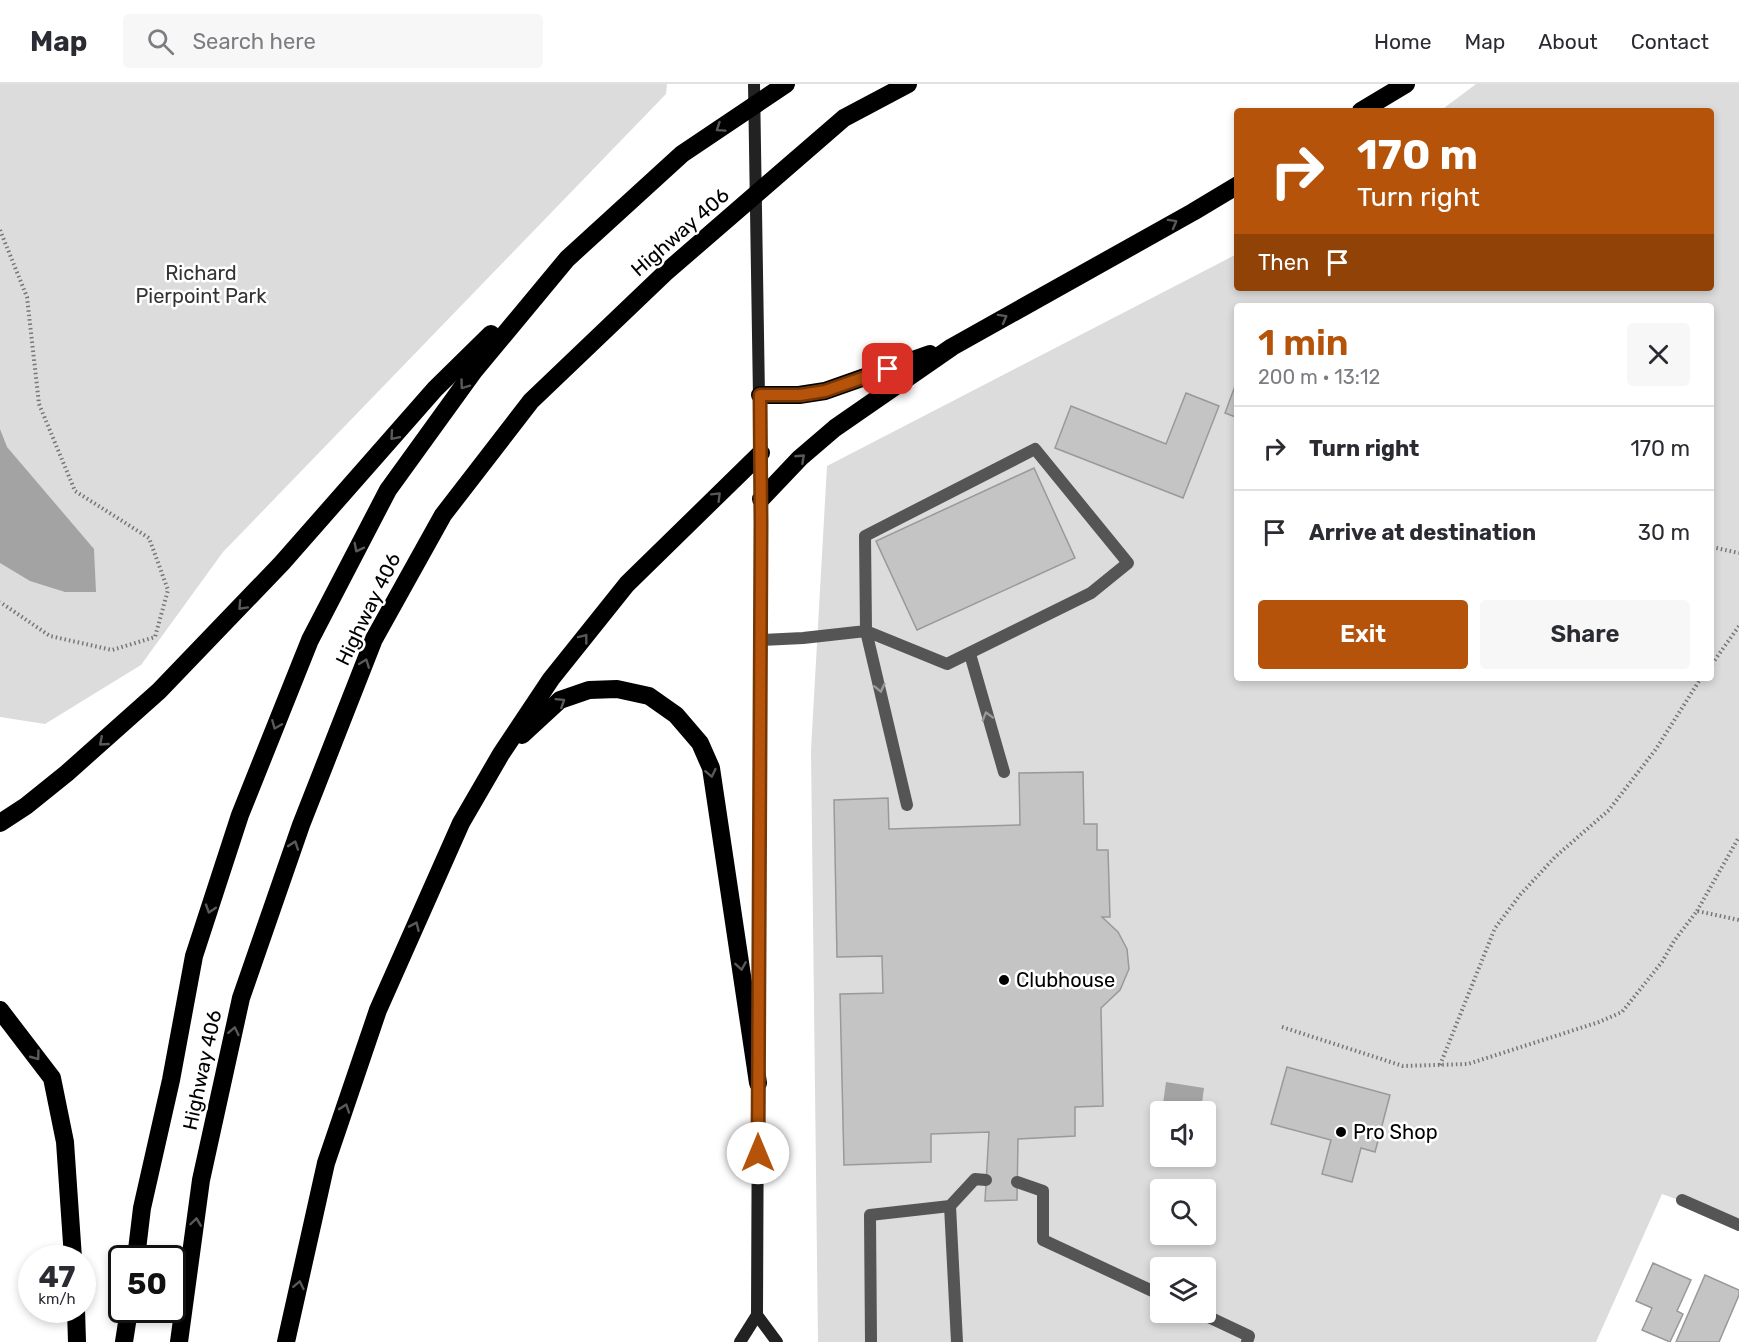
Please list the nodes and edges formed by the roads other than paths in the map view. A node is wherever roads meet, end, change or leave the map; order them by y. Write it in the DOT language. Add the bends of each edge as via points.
graph roads {
  1 [pos="754,84"];
  2 [pos="786,84"];
  3 [pos="908,84"];
  4 [pos="1406,84"];
  5 [pos="1366,108"];
  6 [pos="1234,187"];
  7 [pos="567,259"];
  8 [pos="952,347"];
  9 [pos="760,395"];
  10 [pos="760,453"];
  11 [pos="760,499"];
  12 [pos="866,631"];
  13 [pos="760,640"];
  14 [pos="970,654"];
  15 [pos="501,754"];
  16 [pos="1004,772"];
  17 [pos="907,805"];
  18 [pos="0,823"];
  19 [pos="0,1010"];
  20 [pos="758,1083"];
  21 [pos="986,1180"];
  22 [pos="1017,1182"];
  23 [pos="1682,1200"];
  24 [pos="950,1206"];
  25 [pos="1739,1225"];
  26 [pos="72,1245"];
  27 [pos="138,1245"];
  28 [pos="1150,1290"];
  29 [pos="757,1315"];
  30 [pos="1216,1320"];
  31 [pos="76,1323"];
  32 [pos="127,1323"];
  33 [pos="77,1342"];
  34 [pos="124,1342"];
  35 [pos="179,1342"];
  36 [pos="286,1342"];
  37 [pos="740,1342"];
  38 [pos="777,1342"];
  39 [pos="872,1342"];
  40 [pos="957,1342"];
  41 [pos="1247,1342"];
  1 -- 9 [label="main road"];
  2 -- 7 [label="highway, Highway 406, one-way" via="682,154"];
  35 -- 3 [label="highway, Highway 406, one-way" via="201,1180 242,998 301,825 374,639 442,515 531,401 665,273 844,118"];
  4 -- 5 [label="highway"];
  8 -- 6 [label="highway, one-way"];
  7 -- 18 [label="highway, one-way" via="435,390 282,563 159,691 68,773"];
  7 -- 27 [label="highway, Highway 406, one-way" via="474,371 388,490 310,640 240,814 195,956"];
  8 -- 9 [label="highway" via="825,391"];
  11 -- 8 [label="highway, one-way" via="835,428"];
  9 -- 10 [label="main road"];
  10 -- 11 [label="main road"];
  15 -- 10 [label="highway, one-way" via="551,679 627,584"];
  11 -- 13 [label="main road"];
  12 -- 13 [label="street"];
  12 -- 14 [label="street" via="947,664"];
  12 -- 14 [label="street" via="865,536 1035,449 1128,563 1091,593"];
  12 -- 17 [label="street, one-way"];
  13 -- 20 [label="main road"];
  16 -- 14 [label="street, one-way"];
  15 -- 20 [label="highway, one-way" via="560,700 589,690 617,689 649,696 676,715 700,743 711,768"];
  36 -- 15 [label="highway, one-way" via="326,1163 378,1010 461,823"];
  19 -- 26 [label="highway, one-way" via="52,1078 64,1142"];
  20 -- 29 [label="main road"];
  21 -- 24 [label="street" via="975,1179"];
  22 -- 28 [label="street" via="1043,1191 1043,1240"];
  23 -- 25 [label="street"];
  24 -- 39 [label="street" via="870,1215"];
  24 -- 40 [label="street"];
  29 -- 37 [label="main road"];
  29 -- 38 [label="main road"];
  30 -- 41 [label="street" via="1249,1336"];
  31 -- 33 [label="highway"];
  32 -- 34 [label="highway"];
}
